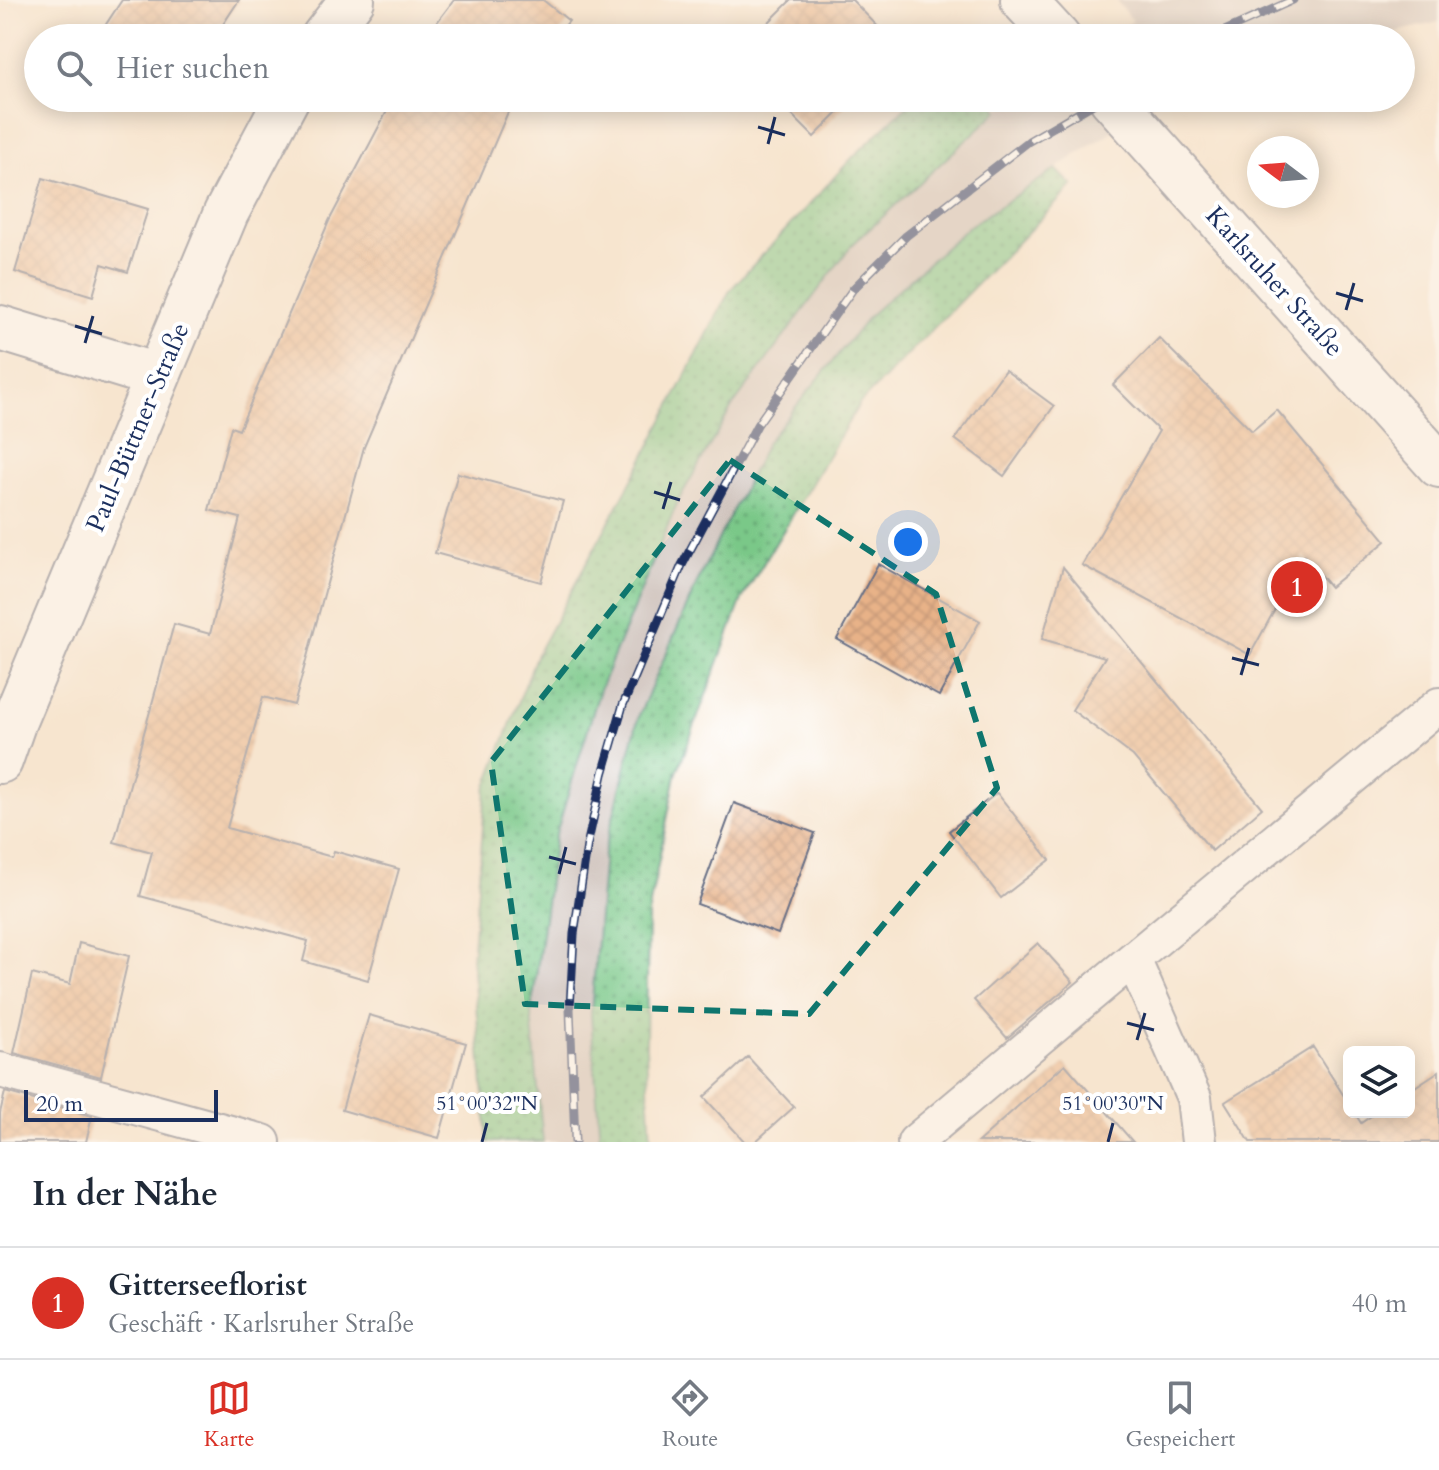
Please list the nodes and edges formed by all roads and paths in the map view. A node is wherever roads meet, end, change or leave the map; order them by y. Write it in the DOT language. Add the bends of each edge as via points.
graph roads {
  1 [pos="352,0"];
  2 [pos="1023,0"];
  3 [pos="334,24"];
  4 [pos="1045,24"];
  5 [pos="280,112"];
  6 [pos="1124,112"];
  7 [pos="0,328"];
  8 [pos="157,376"];
  9 [pos="1439,465"];
  10 [pos="1439,705"];
  11 [pos="0,761"];
  12 [pos="1133,959"];
  13 [pos="0,1070"];
  14 [pos="263,1142"];
  15 [pos="915,1142"];
  16 [pos="1199,1142"];
  1 -- 3 [label="street"];
  2 -- 4 [label="street"];
  5 -- 8 [label="street, Paul-Büttner-Straße" via="226,213"];
  6 -- 9 [label="street, Karlsruher Straße"];
  7 -- 8 [label="street"];
  8 -- 11 [label="street, Paul-Büttner-Straße"];
  10 -- 12 [label="lane"];
  12 -- 15 [label="lane"];
  12 -- 16 [label="lane" via="1194,1098"];
  13 -- 14 [label="lane"];
}
